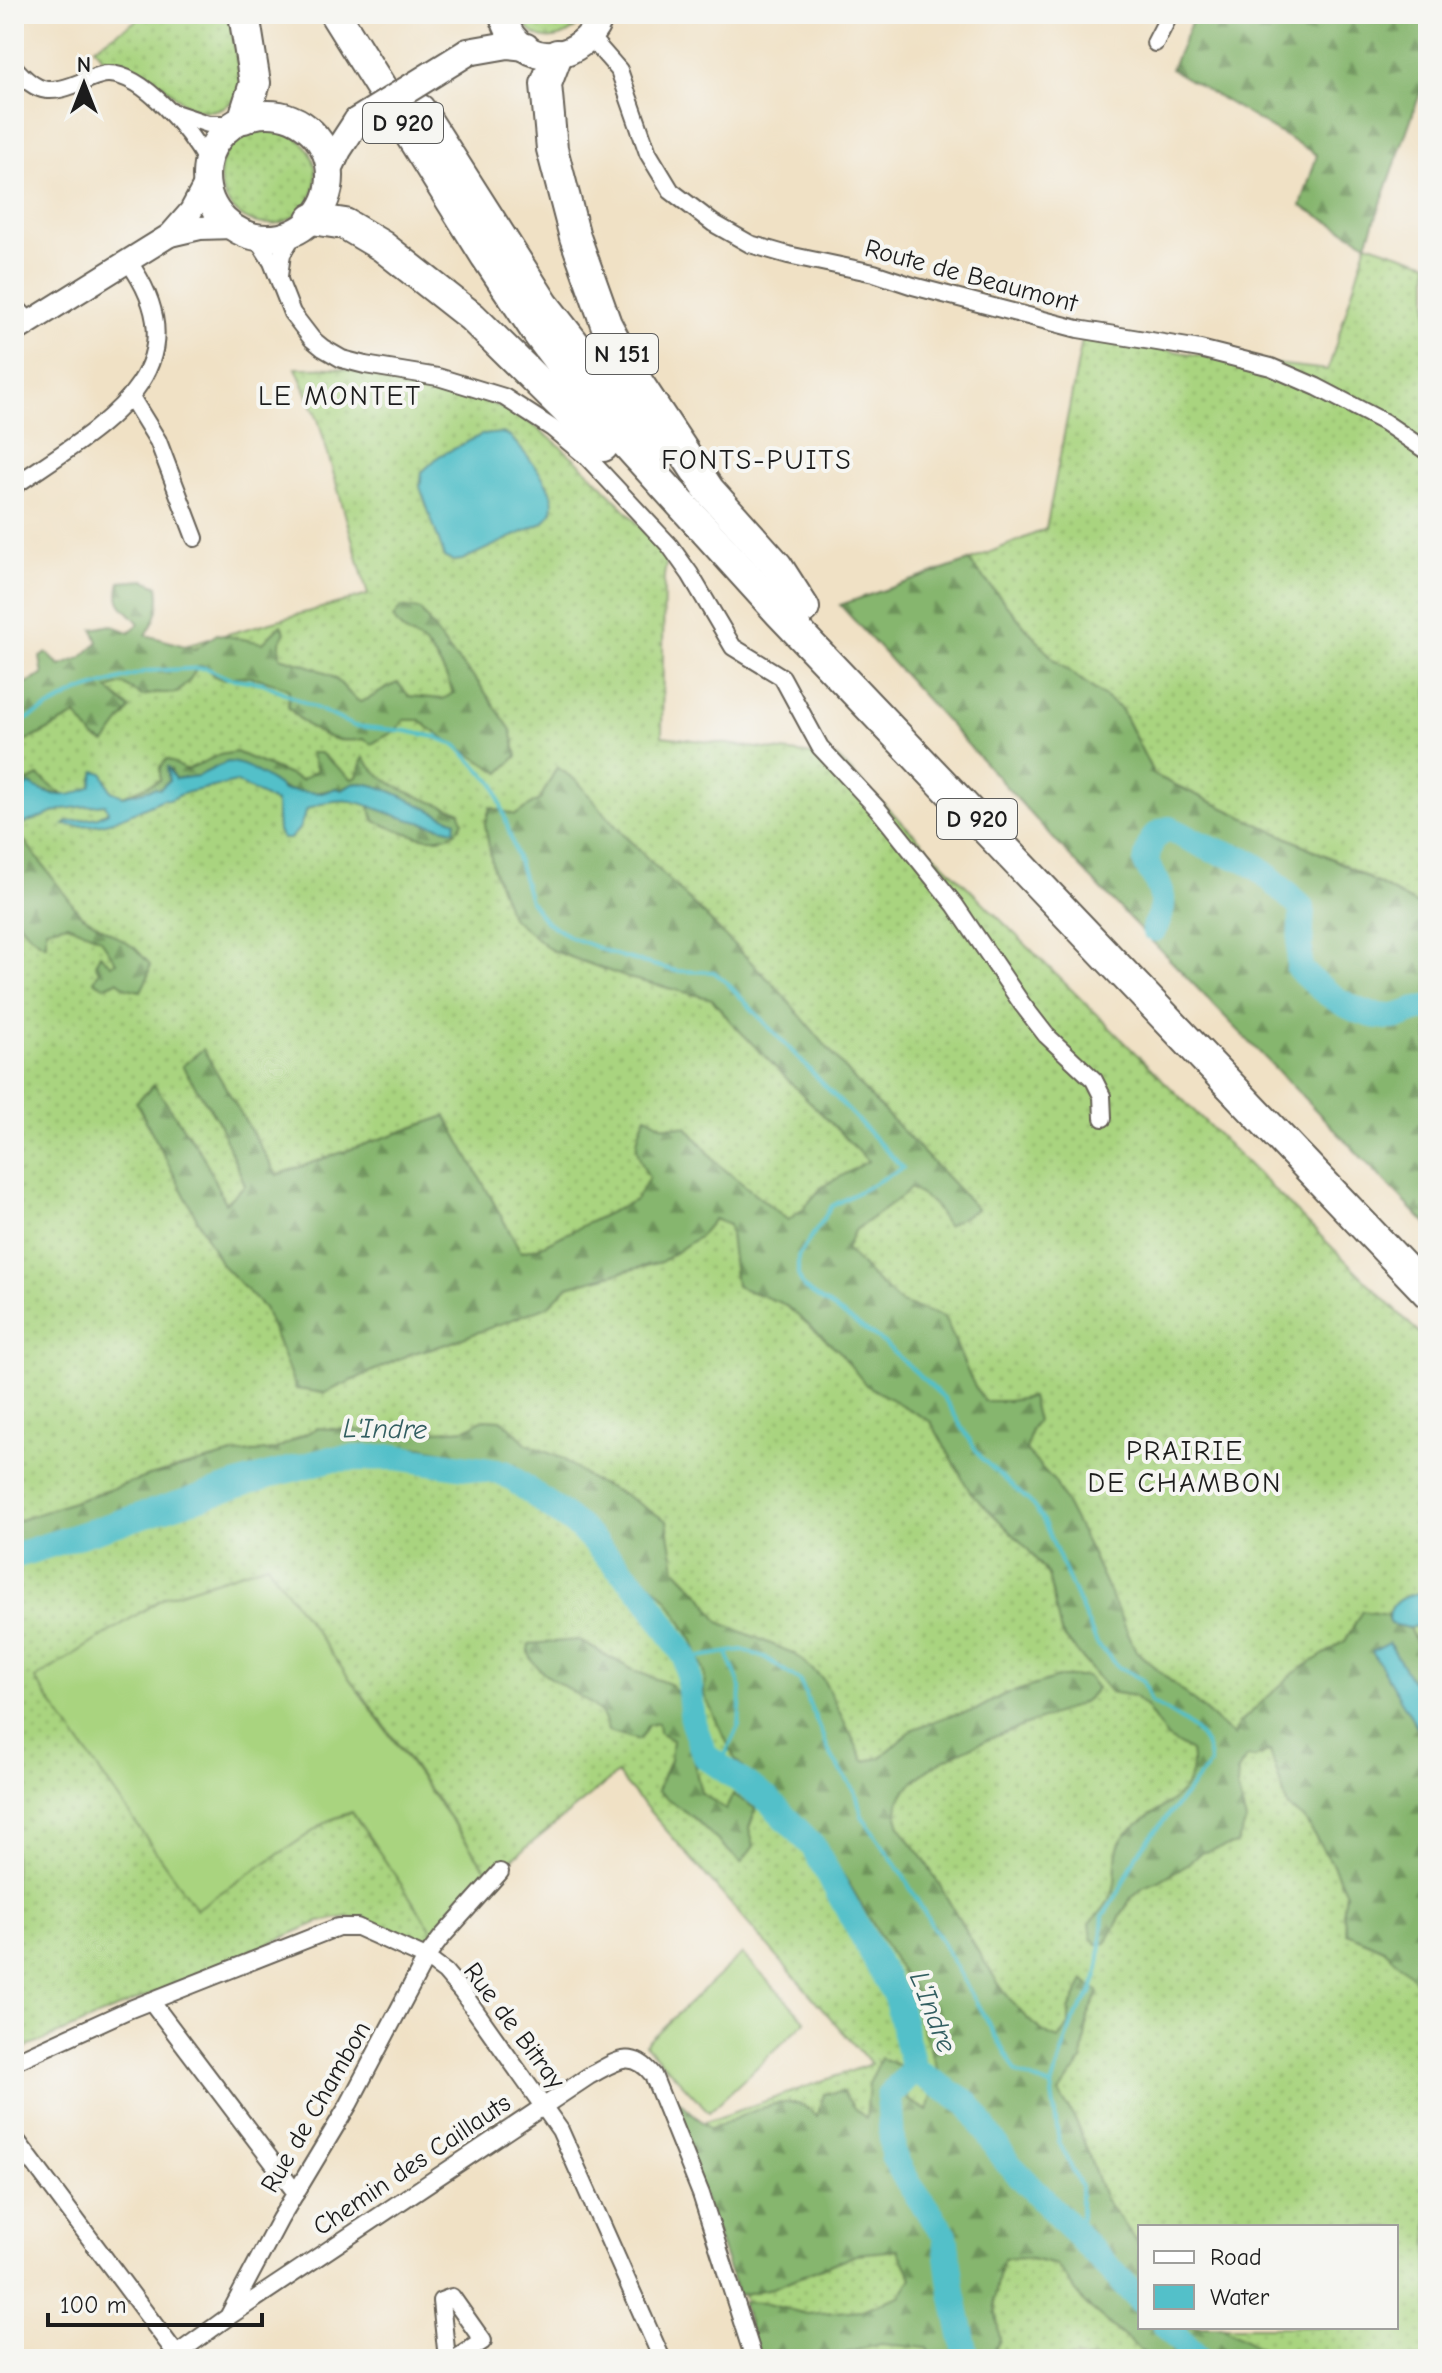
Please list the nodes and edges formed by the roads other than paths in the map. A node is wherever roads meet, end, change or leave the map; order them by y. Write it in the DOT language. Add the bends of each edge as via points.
graph roads {
  1 [pos="244,14"];
  2 [pos="335,14"];
  3 [pos="360,14"];
  4 [pos="499,14"];
  5 [pos="1170,14"];
  6 [pos="596,26"];
  7 [pos="1155,43"];
  8 [pos="526,47"];
  9 [pos="468,52"];
  10 [pos="557,55"];
  11 [pos="14,67"];
  12 [pos="167,110"];
  13 [pos="238,121"];
  14 [pos="357,121"];
  15 [pos="306,126"];
  16 [pos="330,167"];
  17 [pos="206,173"];
  18 [pos="304,226"];
  19 [pos="244,232"];
  20 [pos="164,239"];
  21 [pos="128,261"];
  22 [pos="281,286"];
  23 [pos="14,305"];
  24 [pos="22,327"];
  25 [pos="131,397"];
  26 [pos="1428,452"];
  27 [pos="14,486"];
  28 [pos="195,538"];
  29 [pos="744,575"];
  30 [pos="804,608"];
  31 [pos="1103,1118"];
  32 [pos="1428,1266"];
  33 [pos="1428,1293"];
  34 [pos="500,1872"];
  35 [pos="426,1958"];
  36 [pos="151,2001"];
  37 [pos="14,2062"];
  38 [pos="544,2105"];
  39 [pos="14,2137"];
  40 [pos="296,2193"];
  41 [pos="228,2317"];
  42 [pos="174,2357"];
  43 [pos="447,2359"];
  44 [pos="455,2359"];
  45 [pos="662,2359"];
  46 [pos="754,2359"];
  1 -- 13 [label="highway" via="255,83"];
  2 -- 29 [label="highway, D 920" via="539,335 595,409"];
  3 -- 30 [label="highway, D 920" via="552,317 680,477"];
  4 -- 8 [label="main road"];
  4 -- 9 [label="main road"];
  5 -- 7 [label="street"];
  6 -- 10 [label="main road" via="569,52"];
  6 -- 26 [label="street, Route de Beaumont" via="619,70 648,153 671,191 750,244 1078,329 1271,367 1384,422"];
  8 -- 9 [label="main road"];
  8 -- 10 [label="main road"];
  9 -- 14 [label="main road, bridge"];
  10 -- 30 [label="highway, N 151" via="546,84 552,149 606,324 701,479 777,566"];
  11 -- 12 [label="street" via="45,91 101,74 121,76"];
  12 -- 13 [label="street" via="200,122"];
  12 -- 17 [label="street" via="191,135"];
  13 -- 15 [label="main road" via="265,113"];
  13 -- 17 [label="main road" via="216,141"];
  14 -- 15 [label="main road"];
  14 -- 16 [label="main road"];
  15 -- 16 [label="main road" via="326,151"];
  16 -- 18 [label="main road" via="327,195"];
  17 -- 19 [label="main road" via="214,208"];
  17 -- 20 [label="main road" via="191,211"];
  18 -- 19 [label="main road" via="269,238"];
  18 -- 22 [label="street" via="280,260"];
  18 -- 29 [label="highway, D 920" via="345,224 382,246 472,317 671,516"];
  19 -- 20 [label="main road" via="200,228"];
  19 -- 22 [label="street" via="269,256"];
  20 -- 21 [label="main road"];
  21 -- 24 [label="main road"];
  21 -- 25 [label="street" via="150,302 157,334 150,367"];
  22 -- 31 [label="street" via="304,330 334,355 504,397 587,457 670,546 733,647 782,677 816,741 955,905 1046,1035 1094,1080 1102,1096"];
  23 -- 24 [label="street"];
  25 -- 27 [label="street" via="92,433"];
  25 -- 28 [label="street" via="158,441"];
  29 -- 33 [label="highway, D 920"];
  30 -- 32 [label="highway, D 920"];
  34 -- 35 [label="street, Rue de Chambon"];
  35 -- 36 [label="street, Rue de Bitray" via="357,1927 343,1926"];
  35 -- 38 [label="street, Rue de Bitray" via="462,1992"];
  35 -- 40 [label="street, Rue de Chambon"];
  36 -- 37 [label="street, Rue de Bitray"];
  36 -- 40 [label="street"];
  38 -- 41 [label="street, Chemin des Caillauts"];
  38 -- 45 [label="street, Rue de Bitray"];
  38 -- 46 [label="street, Chemin des Caillauts" via="622,2059 645,2065 701,2194"];
  39 -- 42 [label="street"];
  40 -- 41 [label="street, Rue de Chambon"];
  41 -- 42 [label="street, Rue de Chambon"];
  43 -- 44 [label="street" via="441,2301 452,2297 483,2341"];
}
